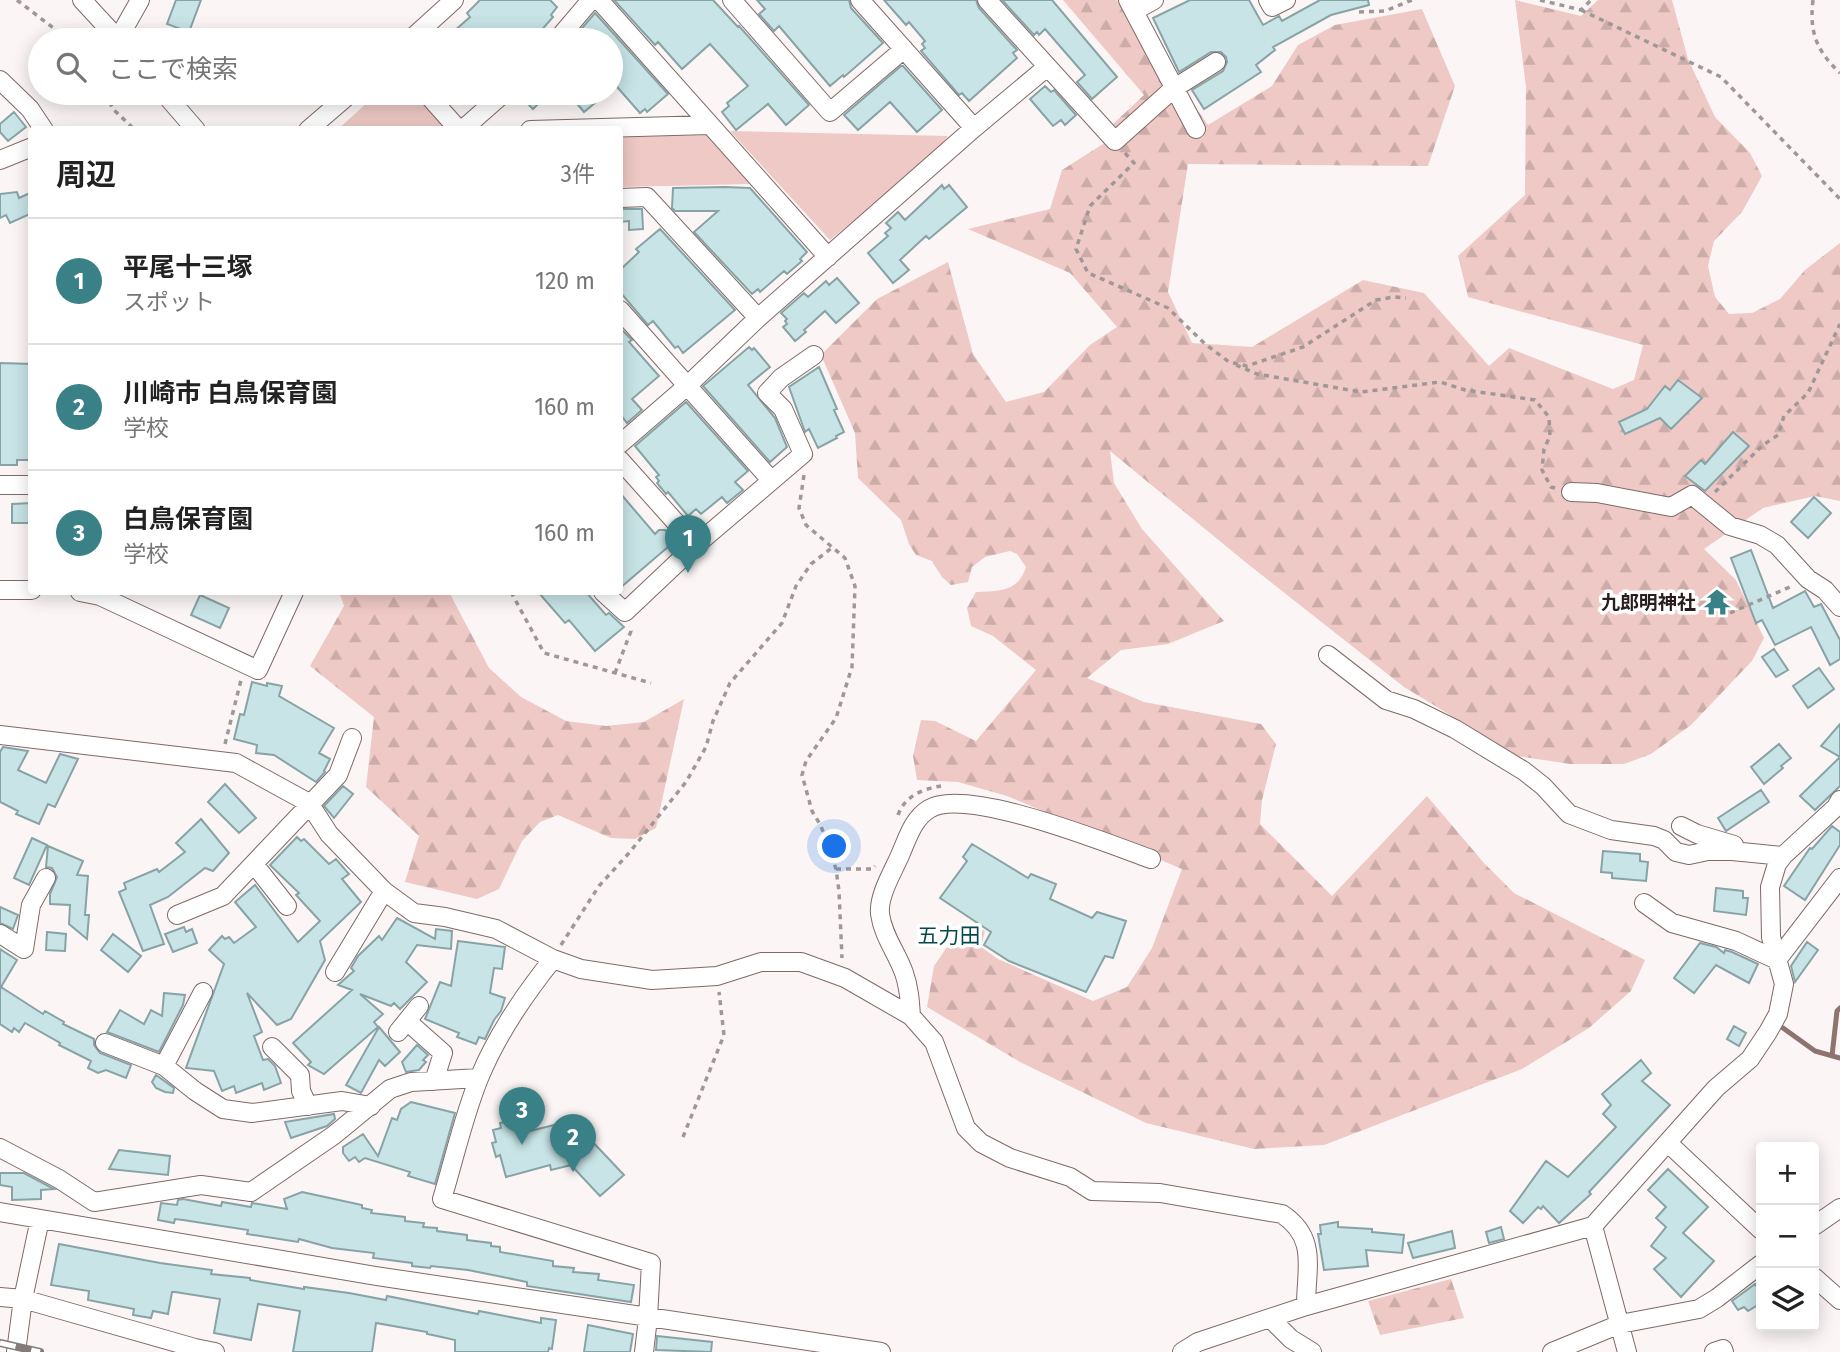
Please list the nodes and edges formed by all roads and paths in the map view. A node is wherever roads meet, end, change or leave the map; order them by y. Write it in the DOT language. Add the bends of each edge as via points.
graph roads {
  1 [pos="17,0"];
  2 [pos="82,0"];
  3 [pos="140,0"];
  4 [pos="454,0"];
  5 [pos="592,0"];
  6 [pos="599,0"];
  7 [pos="732,0"];
  8 [pos="860,0"];
  9 [pos="987,0"];
  10 [pos="1154,0"];
  11 [pos="1268,0"];
  12 [pos="1286,0"];
  13 [pos="1412,0"];
  14 [pos="1540,0"];
  15 [pos="1591,0"];
  16 [pos="1813,0"];
  17 [pos="1131,5"];
  18 [pos="1581,10"];
  19 [pos="1359,12"];
  20 [pos="53,28"];
  21 [pos="107,28"];
  22 [pos="125,28"];
  23 [pos="423,28"];
  24 [pos="568,28"];
  25 [pos="904,49"];
  26 [pos="1216,62"];
  27 [pos="1047,68"];
  28 [pos="1840,73"];
  29 [pos="0,80"];
  30 [pos="1173,89"];
  31 [pos="111,105"];
  32 [pos="174,105"];
  33 [pos="337,105"];
  34 [pos="437,105"];
  35 [pos="490,105"];
  36 [pos="710,125"];
  37 [pos="41,126"];
  38 [pos="131,126"];
  39 [pos="193,126"];
  40 [pos="313,126"];
  41 [pos="457,126"];
  42 [pos="466,126"];
  43 [pos="623,127"];
  44 [pos="974,128"];
  45 [pos="1196,129"];
  46 [pos="1115,141"];
  47 [pos="28,149"];
  48 [pos="0,160"];
  49 [pos="623,198"];
  50 [pos="1840,198"];
  51 [pos="828,257"];
  52 [pos="1406,298"];
  53 [pos="623,313"];
  54 [pos="758,318"];
  55 [pos="1840,324"];
  56 [pos="814,355"];
  57 [pos="1229,362"];
  58 [pos="687,386"];
  59 [pos="623,441"];
  60 [pos="797,460"];
  61 [pos="623,463"];
  62 [pos="771,480"];
  63 [pos="0,485"];
  64 [pos="28,485"];
  65 [pos="1571,492"];
  66 [pos="1698,500"];
  67 [pos="696,545"];
  68 [pos="833,547"];
  69 [pos="1792,586"];
  70 [pos="0,590"];
  71 [pos="28,590"];
  72 [pos="95,595"];
  73 [pos="293,595"];
  74 [pos="513,595"];
  75 [pos="606,595"];
  76 [pos="1840,607"];
  77 [pos="625,612"];
  78 [pos="1730,613"];
  79 [pos="1328,655"];
  80 [pos="244,665"];
  81 [pos="615,673"];
  82 [pos="652,683"];
  83 [pos="0,735"];
  84 [pos="352,738"];
  85 [pos="221,761"];
  86 [pos="309,803"];
  87 [pos="1839,806"];
  88 [pos="1681,826"];
  89 [pos="1777,856"];
  90 [pos="1151,859"];
  91 [pos="254,864"];
  92 [pos="46,878"];
  93 [pos="1840,878"];
  94 [pos="384,891"];
  95 [pos="1644,904"];
  96 [pos="287,906"];
  97 [pos="177,915"];
  98 [pos="0,934"];
  99 [pos="554,958"];
  100 [pos="1777,960"];
  101 [pos="335,972"];
  102 [pos="716,976"];
  103 [pos="845,978"];
  104 [pos="203,992"];
  105 [pos="419,1006"];
  106 [pos="911,1016"];
  107 [pos="105,1044"];
  108 [pos="272,1047"];
  109 [pos="164,1066"];
  110 [pos="479,1078"];
  111 [pos="433,1081"];
  112 [pos="308,1105"];
  113 [pos="371,1106"];
  114 [pos="683,1137"];
  115 [pos="1668,1143"];
  116 [pos="0,1148"];
  117 [pos="94,1202"];
  118 [pos="1840,1208"];
  119 [pos="0,1212"];
  120 [pos="40,1219"];
  121 [pos="1819,1223"];
  122 [pos="1756,1225"];
  123 [pos="1593,1226"];
  124 [pos="90,1227"];
  125 [pos="1756,1268"];
  126 [pos="1819,1281"];
  127 [pos="0,1297"];
  128 [pos="23,1299"];
  129 [pos="1840,1300"];
  130 [pos="1306,1306"];
  131 [pos="648,1318"];
  132 [pos="1270,1318"];
  133 [pos="1620,1324"];
  134 [pos="16,1352"];
  135 [pos="215,1352"];
  136 [pos="644,1352"];
  137 [pos="881,1352"];
  138 [pos="1182,1352"];
  139 [pos="1312,1352"];
  140 [pos="1552,1352"];
  141 [pos="1627,1352"];
  142 [pos="1714,1352"];
  143 [pos="1724,1352"];
  1 -- 20 [label="path"];
  2 -- 21 [label="street"];
  3 -- 22 [label="street"];
  4 -- 23 [label="street"];
  5 -- 24 [label="street"];
  6 -- 36 [label="street"];
  7 -- 25 [label="street" via="830,111"];
  8 -- 25 [label="street"];
  9 -- 27 [label="street"];
  10 -- 17 [label="street"];
  11 -- 12 [label="street" via="1272,7"];
  13 -- 19 [label="path" via="1385,11"];
  14 -- 18 [label="path"];
  15 -- 18 [label="path"];
  16 -- 28 [label="path" via="1818,47"];
  17 -- 30 [label="street"];
  18 -- 50 [label="path" via="1721,76"];
  25 -- 44 [label="street"];
  26 -- 30 [label="street"];
  27 -- 44 [label="street"];
  27 -- 46 [label="street"];
  29 -- 37 [label="street"];
  30 -- 45 [label="street"];
  30 -- 46 [label="street"];
  31 -- 38 [label="path"];
  32 -- 39 [label="street"];
  33 -- 40 [label="street"];
  34 -- 41 [label="street"];
  35 -- 42 [label="street"];
  36 -- 43 [label="street"];
  36 -- 51 [label="street"];
  44 -- 51 [label="street"];
  46 -- 57 [label="path" via="1134,163 1090,206 1076,249 1087,273 1168,308"];
  47 -- 48 [label="street"];
  49 -- 54 [label="street" via="647,197"];
  51 -- 54 [label="street"];
  52 -- 57 [label="path" via="1377,300 1303,347 1247,366"];
  53 -- 58 [label="street"];
  54 -- 58 [label="street"];
  55 -- 66 [label="path" via="1808,393 1784,416 1778,435"];
  56 -- 60 [label="street" via="767,393 783,409 803,454"];
  57 -- 65 [label="path" via="1256,374 1361,392 1440,382 1535,400 1549,416 1550,436 1542,470 1551,487"];
  58 -- 59 [label="street"];
  58 -- 62 [label="street"];
  60 -- 62 [label="street"];
  60 -- 68 [label="path" via="804,474 799,508 806,525"];
  61 -- 67 [label="street"];
  62 -- 67 [label="street"];
  63 -- 64 [label="street"];
  65 -- 66 [label="street" via="1671,507"];
  66 -- 76 [label="street" via="1730,526 1777,545"];
  67 -- 77 [label="street"];
  68 -- 99 [label="path" via="811,565 796,586 782,623 730,683 706,747 686,782 599,886"];
  68 -- 103 [label="path" via="845,558 855,586 852,667 836,718 806,761 802,775 836,869"];
  69 -- 78 [label="path"];
  70 -- 71 [label="street"];
  72 -- 80 [label="street"];
  73 -- 80 [label="street" via="258,670"];
  74 -- 81 [label="path" via="544,653"];
  75 -- 77 [label="street"];
  77 -- 81 [label="path" via="631,631"];
  79 -- 89 [label="street" via="1387,700 1455,729 1524,771 1569,814 1611,830 1654,836 1676,852 1689,855 1732,851"];
  80 -- 85 [label="path"];
  81 -- 82 [label="path"];
  83 -- 85 [label="street"];
  84 -- 86 [label="street" via="338,775"];
  85 -- 86 [label="street" via="236,763"];
  86 -- 91 [label="street"];
  86 -- 94 [label="street" via="329,834"];
  87 -- 89 [label="street"];
  88 -- 89 [label="street"];
  89 -- 100 [label="street" via="1770,887 1771,937"];
  90 -- 106 [label="street" via="1039,820 989,808 965,803 929,809 914,824 880,912 904,972"];
  91 -- 96 [label="street"];
  91 -- 97 [label="street" via="223,896"];
  92 -- 98 [label="street" via="23,902 24,949"];
  93 -- 100 [label="street"];
  94 -- 99 [label="street" via="414,913 495,929"];
  94 -- 101 [label="street"];
  95 -- 100 [label="street" via="1672,923 1736,941"];
  99 -- 102 [label="street" via="580,969 652,980"];
  99 -- 110 [label="street" via="503,1029"];
  100 -- 115 [label="street" via="1784,984 1778,1014 1768,1032 1750,1059 1716,1088"];
  102 -- 103 [label="street" via="761,962 801,962"];
  102 -- 114 [label="path" via="724,1035"];
  103 -- 106 [label="street"];
  104 -- 109 [label="street"];
  105 -- 111 [label="street" via="403,1027 443,1053"];
  106 -- 130 [label="street" via="934,1042 966,1128 981,1143 1010,1158 1070,1177 1092,1191 1160,1193 1282,1214 1301,1232 1307,1247"];
  107 -- 109 [label="street"];
  108 -- 112 [label="street" via="300,1075"];
  109 -- 112 [label="street" via="223,1109 252,1114"];
  110 -- 111 [label="street"];
  110 -- 131 [label="street" via="442,1199 651,1263"];
  111 -- 113 [label="street" via="390,1089"];
  112 -- 113 [label="street" via="342,1101"];
  113 -- 117 [label="street" via="251,1192 201,1185"];
  115 -- 122 [label="street"];
  115 -- 123 [label="street"];
  116 -- 117 [label="street"];
  117 -- 124 [label="street"];
  118 -- 121 [label="street"];
  119 -- 120 [label="street"];
  120 -- 124 [label="street"];
  120 -- 128 [label="street"];
  123 -- 130 [label="street"];
  123 -- 133 [label="street"];
  124 -- 131 [label="street"];
  125 -- 133 [label="street" via="1699,1308"];
  126 -- 129 [label="street"];
  127 -- 128 [label="street"];
  128 -- 134 [label="street"];
  128 -- 135 [label="street"];
  130 -- 132 [label="street"];
  131 -- 136 [label="street"];
  131 -- 137 [label="street"];
  132 -- 138 [label="street" via="1198,1342"];
  132 -- 139 [label="street"];
  133 -- 140 [label="street"];
  133 -- 141 [label="street"];
  142 -- 143 [label="street"];
}
